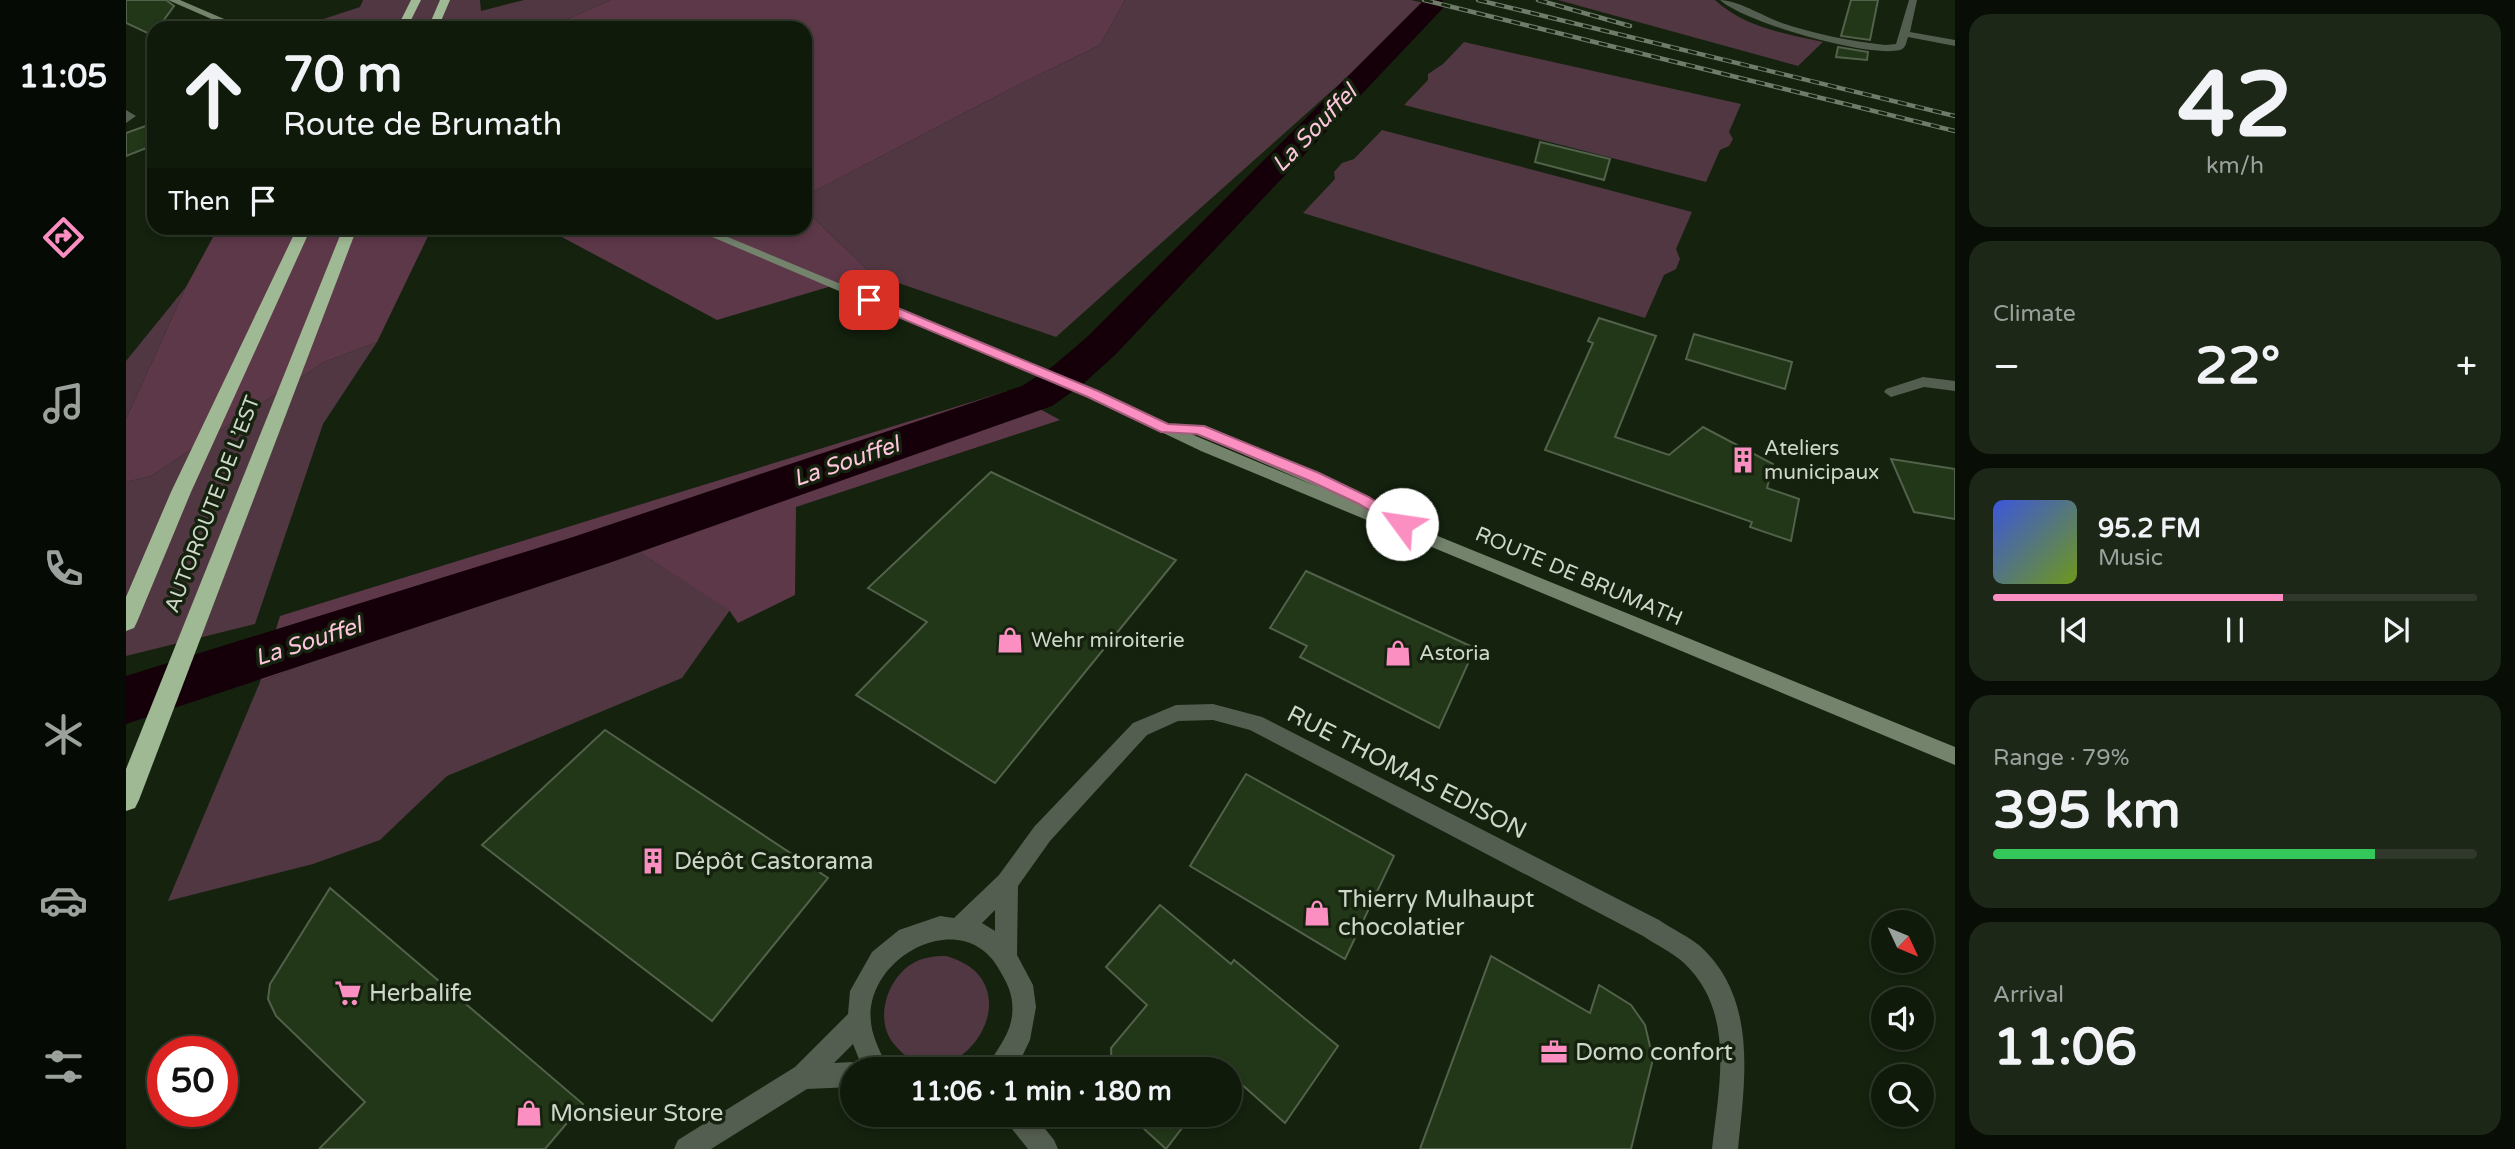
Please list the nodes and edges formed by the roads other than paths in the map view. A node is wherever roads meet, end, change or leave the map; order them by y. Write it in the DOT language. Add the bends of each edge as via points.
graph roads {
  1 [pos="172,0"];
  2 [pos="416,0"];
  3 [pos="445,0"];
  4 [pos="1724,0"];
  5 [pos="1913,0"];
  6 [pos="223,21"];
  7 [pos="406,21"];
  8 [pos="436,21"];
  9 [pos="1905,34"];
  10 [pos="1955,43"];
  11 [pos="301,235"];
  12 [pos="346,235"];
  13 [pos="714,235"];
  14 [pos="1955,386"];
  15 [pos="1891,392"];
  16 [pos="126,622"];
  17 [pos="1825,702"];
  18 [pos="1955,756"];
  19 [pos="1955,762"];
  20 [pos="128,793"];
  21 [pos="1007,883"];
  22 [pos="961,928"];
  23 [pos="1006,954"];
  24 [pos="858,1022"];
  25 [pos="867,1057"];
  26 [pos="1010,1057"];
  27 [pos="840,1075"];
  28 [pos="804,1076"];
  29 [pos="1025,1127"];
  30 [pos="687,1149"];
  31 [pos="1045,1149"];
  32 [pos="1725,1149"];
  1 -- 6 [label="main road"];
  2 -- 7 [label="highway"];
  3 -- 8 [label="highway"];
  4 -- 9 [label="street" via="1745,14 1779,26 1882,47 1900,47"];
  5 -- 9 [label="street"];
  9 -- 10 [label="street"];
  11 -- 16 [label="highway, AUTOROUTE DE L’EST"];
  12 -- 20 [label="highway, AUTOROUTE DE L’EST"];
  13 -- 17 [label="main road, ROUTE DE BRUMATH" via="1166,429"];
  14 -- 15 [label="street" via="1923,382"];
  17 -- 18 [label="main road, ROUTE DE BRUMATH"];
  17 -- 19 [label="main road, ROUTE DE BRUMATH"];
  21 -- 22 [label="street, RUE THOMAS EDISON"];
  21 -- 23 [label="street"];
  21 -- 32 [label="street, RUE THOMAS EDISON" via="1042,834 1140,729 1176,713 1213,712 1255,723 1651,928 1693,956 1724,995 1734,1049"];
  22 -- 23 [label="street" via="985,936"];
  22 -- 24 [label="street" via="929,928 887,951 871,971 861,995"];
  23 -- 26 [label="street" via="1024,995 1023,1022"];
  24 -- 25 [label="street"];
  24 -- 28 [label="street"];
  27 -- 28 [label="street"];
  28 -- 30 [label="street"];
  29 -- 31 [label="street"];
}
